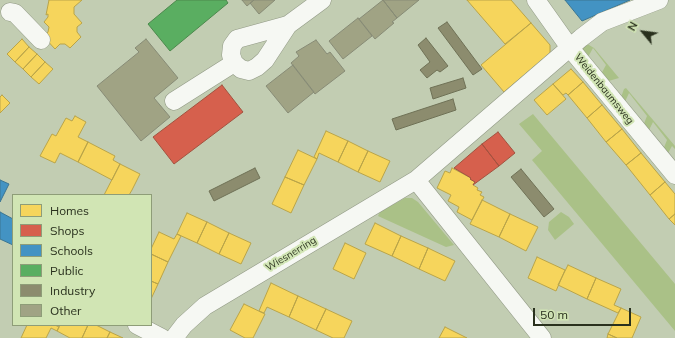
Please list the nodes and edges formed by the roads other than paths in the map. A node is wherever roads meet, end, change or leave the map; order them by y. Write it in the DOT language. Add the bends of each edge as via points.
graph roads {
  1 [pos="322,0"];
  2 [pos="536,0"];
  3 [pos="659,0"];
  4 [pos="7,12"];
  5 [pos="288,25"];
  6 [pos="41,40"];
  7 [pos="570,48"];
  8 [pos="234,63"];
  9 [pos="174,101"];
  10 [pos="675,175"];
  11 [pos="416,180"];
  12 [pos="139,326"];
  13 [pos="162,338"];
  14 [pos="174,338"];
  15 [pos="542,338"];
  1 -- 5 [label="street"];
  2 -- 7 [label="street, Weidenbaumsweg"];
  3 -- 7 [label="street, Wiesnerring" via="602,22"];
  4 -- 6 [label="street" via="15,13"];
  5 -- 8 [label="street" via="265,60 257,67 249,71"];
  5 -- 8 [label="street" via="237,39 232,46 231,55"];
  7 -- 10 [label="street, Weidenbaumsweg"];
  7 -- 11 [label="street, Wiesnerring"];
  8 -- 9 [label="street"];
  11 -- 14 [label="street, Wiesnerring" via="205,306"];
  11 -- 15 [label="street"];
  12 -- 13 [label="street"];
}
